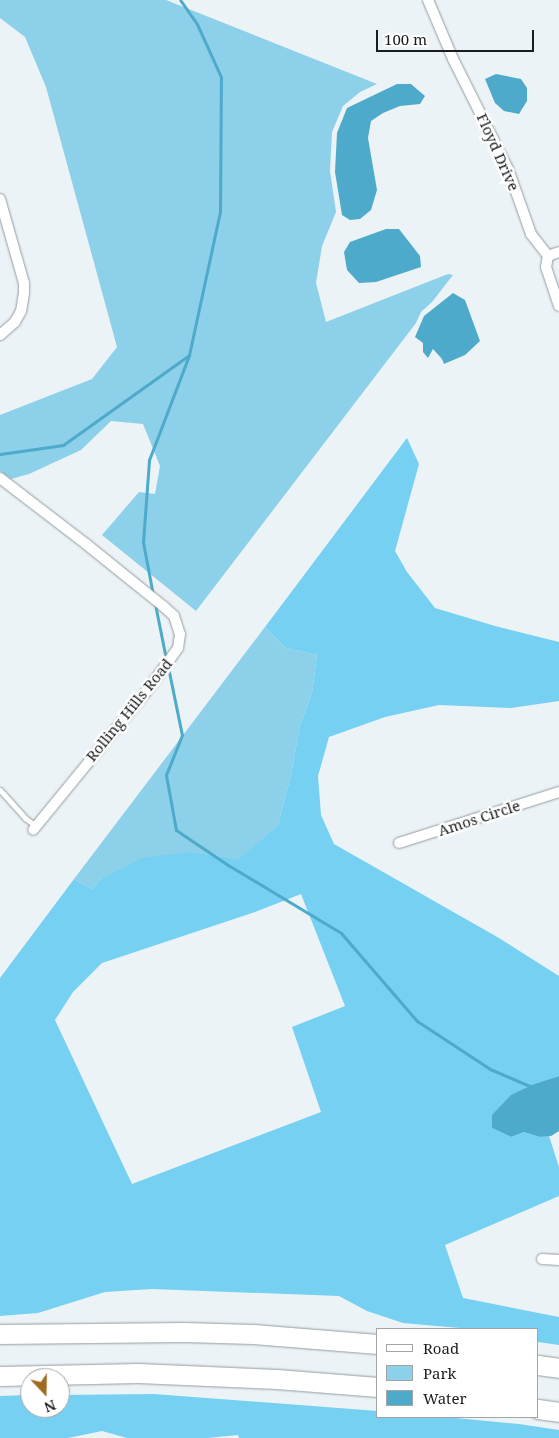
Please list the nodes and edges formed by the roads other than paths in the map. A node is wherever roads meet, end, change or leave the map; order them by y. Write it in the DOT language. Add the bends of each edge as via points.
graph roads {
  1 [pos="428,0"];
  2 [pos="0,198"];
  3 [pos="559,252"];
  4 [pos="548,256"];
  5 [pos="559,306"];
  6 [pos="0,335"];
  7 [pos="0,478"];
  8 [pos="0,790"];
  9 [pos="559,792"];
  10 [pos="34,828"];
  11 [pos="399,843"];
  12 [pos="542,1258"];
  13 [pos="559,1260"];
  14 [pos="0,1334"];
  15 [pos="376,1344"];
  16 [pos="539,1365"];
  17 [pos="559,1368"];
  18 [pos="0,1376"];
  19 [pos="376,1387"];
  20 [pos="539,1408"];
  21 [pos="559,1412"];
  1 -- 4 [label="street, Floyd Drive" via="452,59 505,162 531,234"];
  2 -- 6 [label="street" via="24,293 15,322"];
  3 -- 4 [label="street"];
  4 -- 5 [label="street" via="546,267"];
  7 -- 10 [label="street, Rolling Hills Road" via="163,606 174,616 180,634 178,648 152,684"];
  8 -- 10 [label="lane"];
  9 -- 11 [label="street, Amos Circle"];
  12 -- 13 [label="street"];
  14 -- 15 [label="highway" via="184,1332"];
  16 -- 17 [label="highway"];
  18 -- 19 [label="highway" via="138,1373 277,1378"];
  20 -- 21 [label="highway"];
}
